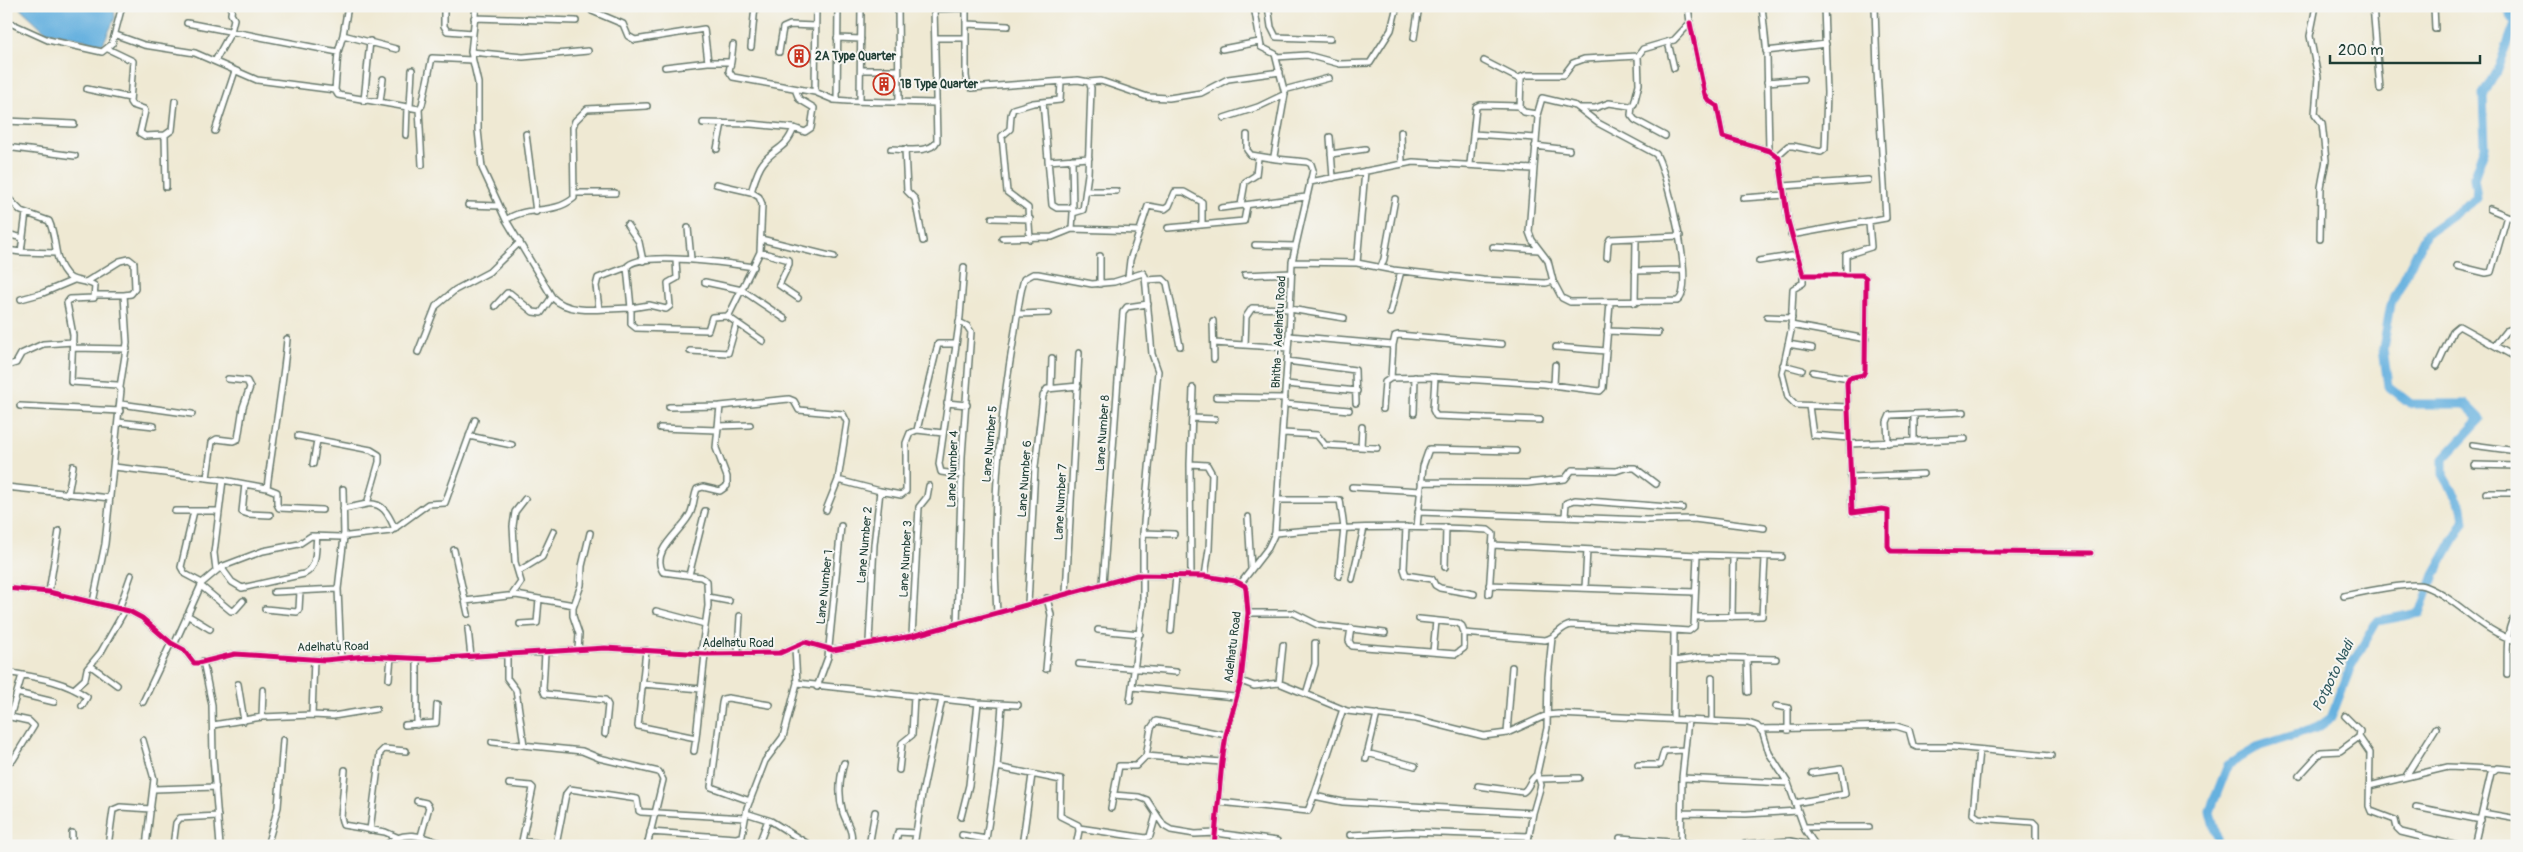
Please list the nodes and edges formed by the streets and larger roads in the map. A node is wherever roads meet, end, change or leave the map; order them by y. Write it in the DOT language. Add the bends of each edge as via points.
graph roads {
  1 [pos="122,6"];
  2 [pos="232,6"];
  3 [pos="348,6"];
  4 [pos="476,6"];
  5 [pos="589,6"];
  6 [pos="755,6"];
  7 [pos="816,6"];
  8 [pos="838,6"];
  9 [pos="861,6"];
  10 [pos="898,6"];
  11 [pos="1254,6"];
  12 [pos="1268,6"];
  13 [pos="1396,6"];
  14 [pos="1419,6"];
  15 [pos="1688,6"];
  16 [pos="1762,6"];
  17 [pos="1824,6"];
  18 [pos="1875,6"];
  19 [pos="2316,6"];
  20 [pos="2373,6"];
  21 [pos="2434,6"];
  22 [pos="934,7"];
  23 [pos="444,10"];
  24 [pos="474,18"];
  25 [pos="6,21"];
  26 [pos="576,21"];
  27 [pos="187,23"];
  28 [pos="1690,23"];
  29 [pos="967,24"];
  30 [pos="816,26"];
  31 [pos="1008,26"];
  32 [pos="2435,29"];
  33 [pos="231,32"];
  34 [pos="473,33"];
  35 [pos="344,35"];
  36 [pos="116,36"];
  37 [pos="837,38"];
  38 [pos="935,38"];
  39 [pos="966,38"];
  40 [pos="1414,38"];
  41 [pos="861,39"];
  42 [pos="1330,39"];
  43 [pos="370,41"];
  44 [pos="1259,42"];
  45 [pos="1668,42"];
  46 [pos="1826,44"];
  47 [pos="733,45"];
  48 [pos="751,47"];
  49 [pos="396,49"];
  50 [pos="1222,49"];
  51 [pos="108,50"];
  52 [pos="588,51"];
  53 [pos="1766,51"];
  54 [pos="338,52"];
  55 [pos="471,52"];
  56 [pos="779,52"];
  57 [pos="1640,54"];
  58 [pos="1276,57"];
  59 [pos="472,60"];
  60 [pos="215,61"];
  61 [pos="1484,61"];
  62 [pos="708,62"];
  63 [pos="731,62"];
  64 [pos="664,67"];
  65 [pos="1674,68"];
  66 [pos="412,70"];
  67 [pos="860,70"];
  68 [pos="898,70"];
  69 [pos="235,71"];
  70 [pos="1280,72"];
  71 [pos="1329,78"];
  72 [pos="383,79"];
  73 [pos="1804,79"];
  74 [pos="1521,80"];
  75 [pos="1061,82"];
  76 [pos="1089,82"];
  77 [pos="1767,82"];
  78 [pos="87,89"];
  79 [pos="796,89"];
  80 [pos="335,90"];
  81 [pos="2380,90"];
  82 [pos="815,92"];
  83 [pos="1284,92"];
  84 [pos="130,98"];
  85 [pos="837,100"];
  86 [pos="175,101"];
  87 [pos="364,101"];
  88 [pos="380,102"];
  89 [pos="860,102"];
  90 [pos="898,102"];
  91 [pos="1043,102"];
  92 [pos="936,103"];
  93 [pos="647,106"];
  94 [pos="1520,106"];
  95 [pos="1632,106"];
  96 [pos="409,107"];
  97 [pos="1579,108"];
  98 [pos="418,109"];
  99 [pos="1537,115"];
  100 [pos="1224,118"];
  101 [pos="6,120"];
  102 [pos="703,123"];
  103 [pos="722,123"];
  104 [pos="74,124"];
  105 [pos="794,128"];
  106 [pos="216,131"];
  107 [pos="1401,132"];
  108 [pos="526,134"];
  109 [pos="1473,134"];
  110 [pos="166,135"];
  111 [pos="406,135"];
  112 [pos="1247,136"];
  113 [pos="1665,136"];
  114 [pos="1330,137"];
  115 [pos="1536,138"];
  116 [pos="1535,146"];
  117 [pos="6,147"];
  118 [pos="718,149"];
  119 [pos="891,149"];
  120 [pos="905,149"];
  121 [pos="1365,149"];
  122 [pos="1569,150"];
  123 [pos="1769,150"];
  124 [pos="1331,154"];
  125 [pos="1778,155"];
  126 [pos="76,156"];
  127 [pos="1089,158"];
  128 [pos="1258,158"];
  129 [pos="1072,159"];
  130 [pos="1276,159"];
  131 [pos="1048,161"];
  132 [pos="1402,163"];
  133 [pos="1470,164"];
  134 [pos="422,165"];
  135 [pos="1533,169"];
  136 [pos="1365,171"];
  137 [pos="1333,178"];
  138 [pos="1868,180"];
  139 [pos="1310,182"];
  140 [pos="716,184"];
  141 [pos="1783,186"];
  142 [pos="166,187"];
  143 [pos="1086,191"];
  144 [pos="1116,191"];
  145 [pos="751,192"];
  146 [pos="575,193"];
  147 [pos="615,193"];
  148 [pos="1785,195"];
  149 [pos="6,196"];
  150 [pos="1306,197"];
  151 [pos="1743,198"];
  152 [pos="1395,199"];
  153 [pos="468,205"];
  154 [pos="1244,205"];
  155 [pos="499,206"];
  156 [pos="1221,208"];
  157 [pos="2490,209"];
  158 [pos="1073,210"];
  159 [pos="536,212"];
  160 [pos="26,213"];
  161 [pos="2507,216"];
  162 [pos="992,218"];
  163 [pos="1030,218"];
  164 [pos="506,220"];
  165 [pos="2517,220"];
  166 [pos="1869,223"];
  167 [pos="627,225"];
  168 [pos="1202,225"];
  169 [pos="688,228"];
  170 [pos="1168,228"];
  171 [pos="1072,229"];
  172 [pos="1140,231"];
  173 [pos="6,234"];
  174 [pos="1791,235"];
  175 [pos="1680,236"];
  176 [pos="23,238"];
  177 [pos="761,238"];
  178 [pos="1002,238"];
  179 [pos="1030,238"];
  180 [pos="1636,239"];
  181 [pos="2320,239"];
  182 [pos="923,241"];
  183 [pos="520,242"];
  184 [pos="1255,245"];
  185 [pos="1295,246"];
  186 [pos="1493,247"];
  187 [pos="6,250"];
  188 [pos="1539,250"];
  189 [pos="21,252"];
  190 [pos="760,252"];
  191 [pos="56,253"];
  192 [pos="1796,255"];
  193 [pos="1100,256"];
  194 [pos="834,257"];
  195 [pos="1608,257"];
  196 [pos="6,258"];
  197 [pos="691,259"];
  198 [pos="676,260"];
  199 [pos="643,261"];
  200 [pos="1758,261"];
  201 [pos="1292,262"];
  202 [pos="1357,263"];
  203 [pos="2457,266"];
  204 [pos="628,267"];
  205 [pos="754,267"];
  206 [pos="964,267"];
  207 [pos="1381,268"];
  208 [pos="1683,270"];
  209 [pos="1401,271"];
  210 [pos="1635,271"];
  211 [pos="6,273"];
  212 [pos="1292,273"];
  213 [pos="1245,275"];
  214 [pos="1803,275"];
  215 [pos="1846,275"];
  216 [pos="1128,277"];
  217 [pos="74,280"];
  218 [pos="1146,280"];
  219 [pos="1553,280"];
  220 [pos="85,282"];
  221 [pos="705,282"];
  222 [pos="1100,284"];
  223 [pos="742,290"];
  224 [pos="95,295"];
  225 [pos="124,295"];
  226 [pos="552,297"];
  227 [pos="21,298"];
  228 [pos="798,298"];
  229 [pos="1610,303"];
  230 [pos="1635,303"];
  231 [pos="1148,304"];
  232 [pos="495,306"];
  233 [pos="599,308"];
  234 [pos="631,308"];
  235 [pos="1290,309"];
  236 [pos="1050,313"];
  237 [pos="1390,313"];
  238 [pos="1018,314"];
  239 [pos="727,316"];
  240 [pos="1767,317"];
  241 [pos="1344,318"];
  242 [pos="1792,318"];
  243 [pos="784,319"];
  244 [pos="1213,321"];
  245 [pos="959,322"];
  246 [pos="736,324"];
  247 [pos="1792,325"];
  248 [pos="2517,327"];
  249 [pos="1607,330"];
  250 [pos="1658,333"];
  251 [pos="1289,336"];
  252 [pos="287,339"];
  253 [pos="1866,339"];
  254 [pos="763,341"];
  255 [pos="1214,343"];
  256 [pos="955,344"];
  257 [pos="1393,344"];
  258 [pos="1502,344"];
  259 [pos="1788,344"];
  260 [pos="73,345"];
  261 [pos="1245,345"];
  262 [pos="2495,345"];
  263 [pos="1180,346"];
  264 [pos="1556,346"];
  265 [pos="1288,348"];
  266 [pos="1812,348"];
  267 [pos="127,349"];
  268 [pos="690,351"];
  269 [pos="1606,351"];
  270 [pos="418,352"];
  271 [pos="1079,353"];
  272 [pos="1052,358"];
  273 [pos="2517,358"];
  274 [pos="1214,359"];
  275 [pos="1288,361"];
  276 [pos="1555,365"];
  277 [pos="1783,365"];
  278 [pos="6,366"];
  279 [pos="2437,366"];
  280 [pos="1802,370"];
  281 [pos="1813,372"];
  282 [pos="1415,377"];
  283 [pos="1435,377"];
  284 [pos="1391,378"];
  285 [pos="1849,378"];
  286 [pos="228,379"];
  287 [pos="1286,384"];
  288 [pos="1554,385"];
  289 [pos="1078,386"];
  290 [pos="120,387"];
  291 [pos="1050,388"];
  292 [pos="1193,388"];
  293 [pos="1356,391"];
  294 [pos="1216,397"];
  295 [pos="1285,398"];
  296 [pos="947,403"];
  297 [pos="1356,403"];
  298 [pos="121,404"];
  299 [pos="1285,404"];
  300 [pos="967,405"];
  301 [pos="20,406"];
  302 [pos="720,406"];
  303 [pos="1809,406"];
  304 [pos="669,407"];
  305 [pos="1848,407"];
  306 [pos="1383,409"];
  307 [pos="1349,410"];
  308 [pos="120,411"];
  309 [pos="1964,412"];
  310 [pos="1414,413"];
  311 [pos="192,414"];
  312 [pos="1914,414"];
  313 [pos="1192,418"];
  314 [pos="1215,418"];
  315 [pos="475,420"];
  316 [pos="1540,420"];
  317 [pos="118,422"];
  318 [pos="750,425"];
  319 [pos="154,426"];
  320 [pos="1362,427"];
  321 [pos="660,428"];
  322 [pos="718,428"];
  323 [pos="917,430"];
  324 [pos="943,433"];
  325 [pos="1283,433"];
  326 [pos="298,436"];
  327 [pos="470,436"];
  328 [pos="1849,438"];
  329 [pos="317,440"];
  330 [pos="1965,440"];
  331 [pos="1914,442"];
  332 [pos="1888,443"];
  333 [pos="1849,444"];
  334 [pos="2472,444"];
  335 [pos="512,445"];
  336 [pos="1360,447"];
  337 [pos="1377,448"];
  338 [pos="1516,451"];
  339 [pos="2517,451"];
  340 [pos="314,464"];
  341 [pos="1190,464"];
  342 [pos="2474,465"];
  343 [pos="73,466"];
  344 [pos="2517,466"];
  345 [pos="114,467"];
  346 [pos="1923,474"];
  347 [pos="962,475"];
  348 [pos="1850,477"];
  349 [pos="207,478"];
  350 [pos="223,480"];
  351 [pos="838,480"];
  352 [pos="1422,482"];
  353 [pos="245,484"];
  354 [pos="1656,484"];
  355 [pos="929,486"];
  356 [pos="1352,487"];
  357 [pos="6,488"];
  358 [pos="267,488"];
  359 [pos="343,489"];
  360 [pos="1421,491"];
  361 [pos="880,492"];
  362 [pos="2517,492"];
  363 [pos="2486,493"];
  364 [pos="68,494"];
  365 [pos="110,498"];
  366 [pos="525,499"];
  367 [pos="1279,500"];
  368 [pos="367,504"];
  369 [pos="1682,508"];
  370 [pos="343,509"];
  371 [pos="322,510"];
  372 [pos="826,510"];
  373 [pos="176,511"];
  374 [pos="194,511"];
  375 [pos="220,511"];
  376 [pos="705,511"];
  377 [pos="1418,512"];
  378 [pos="270,515"];
  379 [pos="1565,516"];
  380 [pos="1248,517"];
  381 [pos="841,526"];
  382 [pos="1417,526"];
  383 [pos="1406,527"];
  384 [pos="1344,528"];
  385 [pos="1364,528"];
  386 [pos="1446,528"];
  387 [pos="1764,528"];
  388 [pos="395,529"];
  389 [pos="59,531"];
  390 [pos="554,531"];
  391 [pos="590,533"];
  392 [pos="1143,533"];
  393 [pos="1275,533"];
  394 [pos="1174,534"];
  395 [pos="317,536"];
  396 [pos="344,537"];
  397 [pos="1492,545"];
  398 [pos="454,550"];
  399 [pos="1587,550"];
  400 [pos="2091,553"];
  401 [pos="1697,555"];
  402 [pos="1733,556"];
  403 [pos="1782,557"];
  404 [pos="1765,558"];
  405 [pos="1446,567"];
  406 [pos="1251,568"];
  407 [pos="218,569"];
  408 [pos="518,571"];
  409 [pos="131,575"];
  410 [pos="689,575"];
  411 [pos="1144,575"];
  412 [pos="1191,575"];
  413 [pos="1176,576"];
  414 [pos="1205,576"];
  415 [pos="1338,576"];
  416 [pos="1352,579"];
  417 [pos="1241,583"];
  418 [pos="201,584"];
  419 [pos="1103,584"];
  420 [pos="1489,585"];
  421 [pos="6,588"];
  422 [pos="1585,588"];
  423 [pos="338,589"];
  424 [pos="300,591"];
  425 [pos="49,592"];
  426 [pos="274,592"];
  427 [pos="1696,592"];
  428 [pos="1066,593"];
  429 [pos="1474,594"];
  430 [pos="1489,594"];
  431 [pos="512,595"];
  432 [pos="2344,596"];
  433 [pos="708,597"];
  434 [pos="1047,598"];
  435 [pos="539,599"];
  436 [pos="465,600"];
  437 [pos="730,601"];
  438 [pos="93,602"];
  439 [pos="243,602"];
  440 [pos="1028,604"];
  441 [pos="574,605"];
  442 [pos="119,609"];
  443 [pos="265,609"];
  444 [pos="125,610"];
  445 [pos="656,611"];
  446 [pos="997,613"];
  447 [pos="1248,613"];
  448 [pos="468,614"];
  449 [pos="2517,614"];
  450 [pos="187,615"];
  451 [pos="740,616"];
  452 [pos="1695,617"];
  453 [pos="1732,617"];
  454 [pos="1419,618"];
  455 [pos="1436,621"];
  456 [pos="520,624"];
  457 [pos="705,624"];
  458 [pos="957,624"];
  459 [pos="1351,628"];
  460 [pos="210,629"];
  461 [pos="468,629"];
  462 [pos="1098,630"];
  463 [pos="1674,630"];
  464 [pos="1171,631"];
  465 [pos="1385,633"];
  466 [pos="1464,633"];
  467 [pos="1140,634"];
  468 [pos="912,636"];
  469 [pos="1552,638"];
  470 [pos="2508,639"];
  471 [pos="2517,641"];
  472 [pos="868,642"];
  473 [pos="1315,643"];
  474 [pos="172,644"];
  475 [pos="1283,645"];
  476 [pos="795,648"];
  477 [pos="578,650"];
  478 [pos="646,650"];
  479 [pos="829,650"];
  480 [pos="738,652"];
  481 [pos="1433,652"];
  482 [pos="545,653"];
  483 [pos="703,654"];
  484 [pos="507,655"];
  485 [pos="391,657"];
  486 [pos="471,657"];
  487 [pos="1746,658"];
  488 [pos="314,659"];
  489 [pos="341,659"];
  490 [pos="417,659"];
  491 [pos="1776,659"];
  492 [pos="203,661"];
  493 [pos="1674,661"];
  494 [pos="1079,664"];
  495 [pos="90,666"];
  496 [pos="1512,667"];
  497 [pos="1135,668"];
  498 [pos="1046,669"];
  499 [pos="6,672"];
  500 [pos="1176,672"];
  501 [pos="2507,674"];
  502 [pos="22,675"];
  503 [pos="1712,678"];
  504 [pos="389,679"];
  505 [pos="1241,681"];
  506 [pos="797,683"];
  507 [pos="1279,683"];
  508 [pos="117,684"];
  509 [pos="238,684"];
  510 [pos="643,684"];
  511 [pos="817,687"];
  512 [pos="1132,687"];
  513 [pos="75,688"];
  514 [pos="701,689"];
  515 [pos="263,690"];
  516 [pos="1748,692"];
  517 [pos="17,693"];
  518 [pos="1306,694"];
  519 [pos="914,696"];
  520 [pos="1235,697"];
  521 [pos="942,699"];
  522 [pos="1130,701"];
  523 [pos="54,702"];
  524 [pos="143,702"];
  525 [pos="978,703"];
  526 [pos="437,705"];
  527 [pos="770,705"];
  528 [pos="1002,705"];
  529 [pos="1018,705"];
  530 [pos="82,706"];
  531 [pos="1776,706"];
  532 [pos="376,709"];
  533 [pos="1343,710"];
  534 [pos="1378,714"];
  535 [pos="312,715"];
  536 [pos="1547,715"];
  537 [pos="8,716"];
  538 [pos="2346,716"];
  539 [pos="262,717"];
  540 [pos="1673,719"];
  541 [pos="1688,720"];
  542 [pos="244,721"];
  543 [pos="1712,721"];
  544 [pos="213,725"];
  545 [pos="404,725"];
  546 [pos="417,725"];
  547 [pos="2436,728"];
  548 [pos="1760,729"];
  549 [pos="1788,730"];
  550 [pos="1508,733"];
  551 [pos="606,734"];
  552 [pos="1226,735"];
  553 [pos="2359,737"];
  554 [pos="696,738"];
  555 [pos="144,740"];
  556 [pos="283,740"];
  557 [pos="492,742"];
  558 [pos="524,745"];
  559 [pos="1685,750"];
  560 [pos="1978,750"];
  561 [pos="406,751"];
  562 [pos="694,751"];
  563 [pos="1146,756"];
  564 [pos="2051,756"];
  565 [pos="8,762"];
  566 [pos="1222,762"];
  567 [pos="844,763"];
  568 [pos="1638,765"];
  569 [pos="1415,766"];
  570 [pos="997,767"];
  571 [pos="2494,769"];
  572 [pos="345,770"];
  573 [pos="899,770"];
  574 [pos="2517,770"];
  575 [pos="1812,773"];
  576 [pos="1032,775"];
  577 [pos="2299,776"];
  578 [pos="2406,776"];
  579 [pos="1538,777"];
  580 [pos="1579,778"];
  581 [pos="1682,778"];
  582 [pos="1788,783"];
  583 [pos="509,784"];
  584 [pos="1478,786"];
  585 [pos="2369,786"];
  586 [pos="216,787"];
  587 [pos="154,789"];
  588 [pos="1113,795"];
  589 [pos="1314,796"];
  590 [pos="417,801"];
  591 [pos="750,801"];
  592 [pos="1219,802"];
  593 [pos="1795,803"];
  594 [pos="2416,807"];
  595 [pos="1111,808"];
  596 [pos="151,809"];
  597 [pos="1798,811"];
  598 [pos="875,812"];
  599 [pos="656,813"];
  600 [pos="1533,813"];
  601 [pos="1682,813"];
  602 [pos="2483,813"];
  603 [pos="746,815"];
  604 [pos="1156,815"];
  605 [pos="218,816"];
  606 [pos="961,817"];
  607 [pos="2517,819"];
  608 [pos="768,820"];
  609 [pos="2481,820"];
  610 [pos="1869,827"];
  611 [pos="1079,828"];
  612 [pos="1804,828"];
  613 [pos="370,830"];
  614 [pos="650,832"];
  615 [pos="72,833"];
  616 [pos="916,833"];
  617 [pos="1216,833"];
  618 [pos="1350,834"];
  619 [pos="962,835"];
  620 [pos="1503,835"];
  621 [pos="421,836"];
  622 [pos="1529,836"];
  623 [pos="399,838"];
  624 [pos="1620,838"];
  625 [pos="986,839"];
  626 [pos="1277,842"];
  627 [pos="522,844"];
  628 [pos="1681,844"];
  629 [pos="1745,844"];
  630 [pos="556,845"];
  631 [pos="1709,845"];
  632 [pos="1806,845"];
  633 [pos="72,846"];
  634 [pos="108,846"];
  635 [pos="146,846"];
  636 [pos="173,846"];
  637 [pos="220,846"];
  638 [pos="267,846"];
  639 [pos="385,846"];
  640 [pos="448,846"];
  641 [pos="560,846"];
  642 [pos="647,846"];
  643 [pos="758,846"];
  644 [pos="811,846"];
  645 [pos="850,846"];
  646 [pos="869,846"];
  647 [pos="895,846"];
  648 [pos="914,846"];
  649 [pos="985,846"];
  650 [pos="1022,846"];
  651 [pos="1076,846"];
  652 [pos="1214,846"];
  653 [pos="1502,846"];
  654 [pos="1527,846"];
  655 [pos="1816,846"];
  656 [pos="2036,846"];
  657 [pos="2458,846"];
  658 [pos="2474,846"];
  1 -- 36 [label="street"];
  2 -- 33 [label="street"];
  3 -- 35 [label="street"];
  4 -- 24 [label="street"];
  5 -- 62 [label="street" via="592,11 623,24 628,36 635,40 704,29"];
  6 -- 48 [label="street"];
  7 -- 30 [label="street"];
  8 -- 37 [label="street"];
  9 -- 41 [label="street"];
  10 -- 68 [label="street"];
  11 -- 44 [label="street"];
  12 -- 42 [label="street" via="1276,37"];
  13 -- 58 [label="street" via="1391,30 1370,63 1340,64 1307,55"];
  14 -- 40 [label="street"];
  15 -- 28 [label="street"];
  16 -- 53 [label="street"];
  17 -- 46 [label="street"];
  18 -- 166 [label="street" via="1886,216 1884,220"];
  19 -- 181 [label="street" via="2310,36 2318,77 2315,114 2322,124 2326,160 2321,187"];
  20 -- 81 [label="street"];
  21 -- 32 [label="street"];
  22 -- 29 [label="street" via="963,8"];
  22 -- 38 [label="street"];
  23 -- 34 [label="street" via="447,31"];
  24 -- 26 [label="street"];
  24 -- 34 [label="street"];
  25 -- 51 [label="street" via="48,40 96,51"];
  27 -- 33 [label="street"];
  28 -- 45 [label="street"];
  28 -- 123 [label="street" via="1705,95 1718,106 1723,137"];
  29 -- 31 [label="street"];
  29 -- 39 [label="street"];
  30 -- 56 [label="street" via="790,25 783,28"];
  30 -- 82 [label="street"];
  33 -- 54 [label="street"];
  33 -- 60 [label="street"];
  34 -- 55 [label="street"];
  35 -- 43 [label="street"];
  35 -- 54 [label="street"];
  36 -- 51 [label="street"];
  36 -- 60 [label="street" via="144,45 195,53"];
  37 -- 41 [label="street"];
  37 -- 85 [label="street"];
  38 -- 39 [label="street"];
  38 -- 92 [label="street"];
  39 -- 75 [label="street" via="967,82 972,88"];
  41 -- 67 [label="street"];
  43 -- 49 [label="street"];
  43 -- 87 [label="street"];
  44 -- 50 [label="street"];
  44 -- 58 [label="street" via="1262,48"];
  45 -- 57 [label="street"];
  45 -- 65 [label="street"];
  46 -- 53 [label="street"];
  46 -- 125 [label="street" via="1825,149 1821,152 1788,146"];
  47 -- 63 [label="street"];
  51 -- 84 [label="street" via="133,60"];
  52 -- 55 [label="street" via="523,57"];
  53 -- 77 [label="street"];
  54 -- 80 [label="street"];
  55 -- 59 [label="street"];
  57 -- 74 [label="street" via="1584,59 1573,63 1564,75 1523,75"];
  57 -- 95 [label="street" via="1638,96"];
  58 -- 70 [label="street"];
  59 -- 98 [label="street" via="432,58 422,105"];
  59 -- 155 [label="street" via="478,83 479,156"];
  60 -- 69 [label="street"];
  61 -- 74 [label="street"];
  62 -- 63 [label="street"];
  62 -- 64 [label="street"];
  63 -- 79 [label="street" via="729,71 733,77"];
  66 -- 96 [label="street"];
  67 -- 68 [label="street"];
  67 -- 89 [label="street"];
  68 -- 90 [label="street"];
  69 -- 80 [label="street" via="258,80"];
  69 -- 106 [label="street"];
  70 -- 76 [label="street" via="1225,80 1201,93 1164,98 1148,97 1101,81"];
  70 -- 83 [label="street"];
  71 -- 83 [label="street"];
  72 -- 88 [label="street"];
  73 -- 77 [label="street"];
  74 -- 94 [label="street"];
  75 -- 76 [label="street"];
  75 -- 91 [label="street" via="1060,100"];
  76 -- 127 [label="street"];
  77 -- 123 [label="street"];
  78 -- 84 [label="street"];
  79 -- 82 [label="street"];
  79 -- 105 [label="street" via="799,99 811,106 814,112 808,131"];
  80 -- 87 [label="street" via="338,96"];
  82 -- 85 [label="street"];
  83 -- 100 [label="street" via="1258,107"];
  83 -- 130 [label="street" via="1274,152"];
  84 -- 110 [label="street" via="132,105 145,112 140,129 142,135"];
  85 -- 89 [label="street"];
  86 -- 110 [label="street" via="172,130"];
  87 -- 88 [label="street"];
  88 -- 96 [label="street"];
  89 -- 90 [label="street"];
  90 -- 92 [label="street"];
  91 -- 131 [label="street"];
  91 -- 163 [label="street" via="1013,109 1010,130 1002,136 1007,192 1027,206"];
  92 -- 120 [label="street" via="935,144 928,148"];
  93 -- 146 [label="street" via="589,108 575,121"];
  94 -- 99 [label="street" via="1524,112"];
  94 -- 109 [label="street" via="1477,105"];
  95 -- 97 [label="street" via="1609,103 1595,108"];
  95 -- 113 [label="street" via="1634,120"];
  96 -- 98 [label="street"];
  96 -- 111 [label="street"];
  97 -- 99 [label="street" via="1543,98"];
  97 -- 175 [label="street" via="1615,133 1656,154"];
  98 -- 134 [label="street"];
  99 -- 115 [label="street"];
  101 -- 104 [label="street"];
  102 -- 103 [label="street"];
  103 -- 105 [label="street"];
  103 -- 118 [label="street"];
  105 -- 145 [label="street" via="788,142 762,164"];
  107 -- 132 [label="street"];
  108 -- 159 [label="street"];
  109 -- 115 [label="street"];
  109 -- 133 [label="street"];
  110 -- 142 [label="street"];
  112 -- 128 [label="street" via="1248,153"];
  114 -- 124 [label="street"];
  115 -- 116 [label="street"];
  116 -- 122 [label="street"];
  116 -- 135 [label="street"];
  117 -- 126 [label="street"];
  119 -- 120 [label="street"];
  120 -- 182 [label="street" via="907,191 915,199"];
  121 -- 124 [label="street"];
  123 -- 125 [label="street"];
  124 -- 137 [label="street"];
  125 -- 141 [label="street"];
  127 -- 129 [label="street"];
  127 -- 143 [label="street"];
  128 -- 130 [label="street"];
  128 -- 154 [label="street" via="1256,174 1245,182"];
  129 -- 131 [label="street"];
  129 -- 158 [label="street"];
  130 -- 139 [label="street" via="1311,164"];
  131 -- 158 [label="street" via="1052,205"];
  132 -- 133 [label="street"];
  132 -- 136 [label="street"];
  133 -- 135 [label="street"];
  135 -- 188 [label="street" via="1529,232"];
  136 -- 137 [label="street"];
  136 -- 202 [label="street"];
  137 -- 139 [label="street"];
  138 -- 141 [label="street"];
  139 -- 150 [label="street, Bhitha - Adelhatu Road"];
  140 -- 145 [label="street"];
  141 -- 148 [label="street"];
  143 -- 144 [label="street"];
  143 -- 158 [label="street" via="1083,210"];
  145 -- 177 [label="street" via="761,199"];
  146 -- 147 [label="street"];
  146 -- 159 [label="street" via="572,200 555,209"];
  148 -- 151 [label="street"];
  148 -- 174 [label="street"];
  149 -- 160 [label="street"];
  150 -- 154 [label="street"];
  150 -- 185 [label="street, Bhitha - Adelhatu Road"];
  152 -- 207 [label="street"];
  153 -- 155 [label="street"];
  154 -- 156 [label="street"];
  154 -- 168 [label="street" via="1244,220"];
  155 -- 164 [label="street"];
  157 -- 161 [label="street"];
  158 -- 171 [label="street"];
  159 -- 164 [label="street" via="518,213"];
  160 -- 176 [label="street"];
  160 -- 191 [label="street" via="49,221"];
  161 -- 165 [label="street"];
  161 -- 203 [label="street" via="2491,272"];
  162 -- 163 [label="street"];
  163 -- 179 [label="street"];
  164 -- 183 [label="street"];
  166 -- 174 [label="street"];
  166 -- 215 [label="street" via="1871,247 1846,255"];
  167 -- 199 [label="street" via="638,242"];
  168 -- 170 [label="street"];
  168 -- 172 [label="street" via="1200,200 1177,191 1167,208 1148,206"];
  169 -- 197 [label="street"];
  171 -- 172 [label="street"];
  171 -- 179 [label="street" via="1052,237"];
  172 -- 216 [label="street"];
  173 -- 176 [label="street"];
  174 -- 192 [label="street"];
  175 -- 180 [label="street"];
  175 -- 208 [label="street"];
  176 -- 189 [label="street"];
  177 -- 190 [label="street"];
  177 -- 194 [label="street"];
  178 -- 179 [label="street"];
  180 -- 195 [label="street" via="1610,239"];
  180 -- 210 [label="street"];
  183 -- 226 [label="street"];
  183 -- 270 [label="street" via="489,272 455,290 436,306"];
  184 -- 185 [label="street"];
  185 -- 201 [label="street, Bhitha - Adelhatu Road"];
  186 -- 188 [label="street"];
  187 -- 189 [label="street"];
  188 -- 219 [label="street" via="1548,260"];
  189 -- 191 [label="street"];
  190 -- 205 [label="street"];
  190 -- 228 [label="street" via="789,260 780,285"];
  191 -- 217 [label="street" via="59,265"];
  192 -- 200 [label="street"];
  192 -- 214 [label="street"];
  193 -- 222 [label="street"];
  196 -- 211 [label="street"];
  197 -- 198 [label="street"];
  197 -- 205 [label="street"];
  198 -- 199 [label="street"];
  198 -- 234 [label="street" via="677,278 668,283 670,306 666,309 649,305"];
  199 -- 204 [label="street" via="634,261"];
  201 -- 202 [label="street"];
  201 -- 212 [label="street, Bhitha - Adelhatu Road"];
  202 -- 207 [label="street"];
  204 -- 233 [label="street" via="598,278"];
  204 -- 234 [label="street"];
  205 -- 223 [label="street"];
  206 -- 245 [label="street"];
  207 -- 209 [label="street"];
  208 -- 210 [label="street"];
  208 -- 230 [label="street" via="1680,300"];
  209 -- 219 [label="street" via="1483,280 1546,283"];
  209 -- 237 [label="street"];
  210 -- 230 [label="street"];
  212 -- 213 [label="street"];
  212 -- 235 [label="street, Bhitha - Adelhatu Road"];
  214 -- 215 [label="street"];
  214 -- 242 [label="street" via="1803,283 1793,289"];
  215 -- 253 [label="street" via="1862,274 1866,278"];
  216 -- 218 [label="street" via="1143,273"];
  216 -- 222 [label="street"];
  217 -- 220 [label="street"];
  217 -- 227 [label="street" via="44,293"];
  218 -- 231 [label="street"];
  218 -- 263 [label="street" via="1163,279 1167,283"];
  219 -- 229 [label="street" via="1565,301"];
  220 -- 224 [label="street" via="95,286"];
  220 -- 225 [label="street" via="120,261 132,260 136,286 134,292"];
  221 -- 223 [label="street"];
  222 -- 238 [label="street, Lane Number 5" via="1032,274 1024,279"];
  223 -- 239 [label="street"];
  223 -- 243 [label="street"];
  224 -- 225 [label="street"];
  224 -- 260 [label="street" via="92,299 70,299 66,303"];
  225 -- 267 [label="street"];
  226 -- 232 [label="street" via="541,314 533,312 510,293"];
  226 -- 233 [label="street" via="565,307"];
  229 -- 230 [label="street"];
  229 -- 249 [label="street"];
  231 -- 392 [label="street" via="1152,354 1158,372"];
  231 -- 419 [label="street, Lane Number 8" via="1127,307 1123,312"];
  233 -- 234 [label="street"];
  234 -- 239 [label="street" via="631,324 636,328 705,331 709,329 712,317"];
  235 -- 241 [label="street"];
  235 -- 251 [label="street, Bhitha - Adelhatu Road"];
  235 -- 261 [label="street" via="1249,309"];
  236 -- 238 [label="street"];
  238 -- 446 [label="street, Lane Number 5" via="998,456"];
  239 -- 246 [label="street"];
  240 -- 242 [label="street"];
  242 -- 247 [label="street"];
  244 -- 255 [label="street"];
  245 -- 256 [label="street"];
  245 -- 300 [label="street, Lane Number 4" via="971,332"];
  246 -- 254 [label="street"];
  246 -- 268 [label="street" via="728,353"];
  247 -- 253 [label="street"];
  247 -- 259 [label="street"];
  248 -- 262 [label="street" via="2506,330"];
  249 -- 250 [label="street"];
  249 -- 269 [label="street"];
  251 -- 257 [label="street"];
  251 -- 265 [label="street, Bhitha - Adelhatu Road"];
  252 -- 358 [label="street"];
  253 -- 285 [label="street" via="1865,371 1859,377"];
  255 -- 261 [label="street"];
  255 -- 274 [label="street"];
  256 -- 296 [label="street"];
  256 -- 323 [label="street" via="938,344"];
  257 -- 258 [label="street" via="1395,336 1399,335"];
  257 -- 284 [label="street"];
  259 -- 266 [label="street"];
  259 -- 277 [label="street"];
  260 -- 267 [label="street"];
  260 -- 278 [label="street" via="43,344 21,354 16,363"];
  260 -- 290 [label="street" via="71,382"];
  261 -- 265 [label="street"];
  262 -- 273 [label="street"];
  262 -- 279 [label="street" via="2459,326 2453,331"];
  264 -- 269 [label="street"];
  265 -- 275 [label="street, Bhitha - Adelhatu Road"];
  267 -- 290 [label="street"];
  269 -- 288 [label="street" via="1602,390"];
  271 -- 289 [label="street, Lane Number 7"];
  272 -- 291 [label="street, Lane Number 6"];
  275 -- 287 [label="street, Bhitha - Adelhatu Road"];
  275 -- 293 [label="street" via="1356,370"];
  276 -- 288 [label="street"];
  277 -- 280 [label="street"];
  277 -- 303 [label="street" via="1783,381 1790,401"];
  281 -- 285 [label="street"];
  282 -- 283 [label="street"];
  282 -- 284 [label="street"];
  282 -- 310 [label="street"];
  283 -- 288 [label="street"];
  283 -- 316 [label="street" via="1433,410 1436,416"];
  284 -- 306 [label="street" via="1385,382"];
  285 -- 305 [label="street"];
  286 -- 349 [label="street" via="247,380 250,387 243,407 240,436 236,440 217,439 212,442"];
  287 -- 293 [label="street"];
  287 -- 295 [label="street, Bhitha - Adelhatu Road"];
  289 -- 291 [label="street"];
  289 -- 428 [label="street, Lane Number 7"];
  290 -- 298 [label="street"];
  291 -- 440 [label="street, Lane Number 6" via="1044,392 1038,431"];
  292 -- 313 [label="street"];
  293 -- 297 [label="street"];
  294 -- 295 [label="street"];
  295 -- 299 [label="street, Bhitha - Adelhatu Road"];
  296 -- 300 [label="street"];
  296 -- 324 [label="street"];
  298 -- 308 [label="street"];
  298 -- 311 [label="street"];
  299 -- 307 [label="street"];
  299 -- 325 [label="street, Bhitha - Adelhatu Road"];
  300 -- 347 [label="street, Lane Number 4"];
  301 -- 308 [label="street"];
  302 -- 304 [label="street"];
  302 -- 322 [label="street"];
  302 -- 351 [label="street" via="792,400 799,410 843,414 847,422"];
  303 -- 305 [label="street"];
  303 -- 328 [label="street" via="1813,435"];
  305 -- 328 [label="street"];
  308 -- 317 [label="street"];
  309 -- 312 [label="street"];
  312 -- 331 [label="street"];
  312 -- 332 [label="street" via="1890,415"];
  313 -- 314 [label="street"];
  313 -- 341 [label="street"];
  315 -- 327 [label="street"];
  317 -- 319 [label="street"];
  317 -- 345 [label="street"];
  318 -- 322 [label="street"];
  320 -- 336 [label="street"];
  321 -- 322 [label="street"];
  322 -- 410 [label="street" via="716,452 727,477 727,486 720,491 703,487 697,489 691,512 665,546 660,564 663,572"];
  323 -- 324 [label="street"];
  323 -- 361 [label="street" via="910,433 906,443 906,491 901,495"];
  324 -- 347 [label="street" via="939,469 944,473"];
  325 -- 336 [label="street" via="1317,435 1323,444"];
  325 -- 367 [label="street, Bhitha - Adelhatu Road"];
  326 -- 329 [label="street"];
  327 -- 335 [label="street"];
  327 -- 388 [label="street" via="445,503 428,504"];
  328 -- 333 [label="street"];
  329 -- 340 [label="street"];
  329 -- 368 [label="street" via="376,451 379,462"];
  330 -- 331 [label="street"];
  331 -- 332 [label="street"];
  332 -- 333 [label="street"];
  333 -- 348 [label="street"];
  334 -- 339 [label="street"];
  336 -- 337 [label="street"];
  338 -- 352 [label="street" via="1429,449"];
  341 -- 412 [label="street"];
  341 -- 414 [label="street" via="1207,466 1212,474"];
  342 -- 344 [label="street"];
  343 -- 364 [label="street"];
  345 -- 349 [label="street"];
  345 -- 365 [label="street"];
  346 -- 348 [label="street"];
  347 -- 458 [label="street, Lane Number 4"];
  348 -- 400 [label="street" via="1852,513 1888,510 1888,546 1891,552"];
  349 -- 350 [label="street"];
  350 -- 353 [label="street"];
  350 -- 375 [label="street"];
  351 -- 361 [label="street, Lane Number 2"];
  351 -- 372 [label="street"];
  352 -- 354 [label="street" via="1527,483 1565,479 1572,470 1616,471 1630,468"];
  352 -- 360 [label="street"];
  353 -- 358 [label="street"];
  353 -- 378 [label="street" via="242,512"];
  355 -- 468 [label="street, Lane Number 3" via="928,497 919,507"];
  356 -- 360 [label="street"];
  357 -- 364 [label="street"];
  358 -- 371 [label="street" via="277,492 279,508"];
  359 -- 370 [label="street"];
  360 -- 377 [label="street"];
  361 -- 472 [label="street, Lane Number 2"];
  362 -- 363 [label="street"];
  364 -- 365 [label="street"];
  365 -- 438 [label="street"];
  366 -- 408 [label="street" via="513,518"];
  367 -- 384 [label="street" via="1340,500"];
  367 -- 393 [label="street, Bhitha - Adelhatu Road"];
  368 -- 370 [label="street"];
  368 -- 388 [label="street" via="382,507"];
  369 -- 379 [label="street" via="1575,500 1566,503"];
  370 -- 396 [label="street"];
  373 -- 374 [label="street"];
  374 -- 375 [label="street"];
  374 -- 418 [label="street" via="181,567 185,574"];
  375 -- 407 [label="street" via="214,553"];
  376 -- 410 [label="street"];
  377 -- 379 [label="street"];
  377 -- 382 [label="street"];
  379 -- 387 [label="street" via="1694,519"];
  380 -- 406 [label="street"];
  381 -- 479 [label="street, Lane Number 1"];
  382 -- 383 [label="street"];
  382 -- 386 [label="street"];
  383 -- 385 [label="street"];
  383 -- 429 [label="street" via="1406,575 1432,580 1440,588"];
  384 -- 385 [label="street"];
  384 -- 393 [label="street"];
  384 -- 415 [label="street"];
  385 -- 416 [label="street"];
  386 -- 397 [label="street" via="1491,531"];
  386 -- 405 [label="street"];
  388 -- 396 [label="street"];
  389 -- 425 [label="street"];
  390 -- 408 [label="street" via="542,557"];
  391 -- 441 [label="street"];
  392 -- 394 [label="street"];
  392 -- 411 [label="street"];
  393 -- 406 [label="street, Bhitha - Adelhatu Road" via="1268,548"];
  395 -- 396 [label="street"];
  395 -- 407 [label="street" via="308,537 299,544 262,551"];
  395 -- 407 [label="street" via="312,570 304,574 242,588"];
  396 -- 423 [label="street"];
  397 -- 399 [label="street"];
  397 -- 420 [label="street"];
  398 -- 436 [label="street"];
  399 -- 401 [label="street"];
  399 -- 422 [label="street"];
  401 -- 402 [label="street"];
  401 -- 427 [label="street"];
  402 -- 404 [label="street"];
  402 -- 453 [label="street"];
  403 -- 404 [label="street"];
  404 -- 453 [label="street" via="1762,616"];
  406 -- 417 [label="street, Bhitha - Adelhatu Road"];
  407 -- 418 [label="street"];
  408 -- 431 [label="street" via="521,582"];
  409 -- 442 [label="street"];
  410 -- 433 [label="street" via="705,578"];
  411 -- 413 [label="street"];
  411 -- 419 [label="street"];
  411 -- 467 [label="street"];
  412 -- 413 [label="street"];
  412 -- 414 [label="street"];
  413 -- 464 [label="street"];
  414 -- 417 [label="street"];
  417 -- 447 [label="street, Adelhatu Road" via="1248,597"];
  418 -- 439 [label="street" via="230,611"];
  418 -- 450 [label="street"];
  419 -- 428 [label="street"];
  420 -- 422 [label="street"];
  420 -- 430 [label="street"];
  421 -- 425 [label="street"];
  422 -- 427 [label="street"];
  423 -- 424 [label="street"];
  423 -- 489 [label="street"];
  424 -- 426 [label="street"];
  424 -- 443 [label="street" via="297,612"];
  425 -- 438 [label="street"];
  427 -- 452 [label="street"];
  428 -- 434 [label="street"];
  431 -- 435 [label="street"];
  431 -- 436 [label="street"];
  432 -- 470 [label="street" via="2424,586 2490,632"];
  433 -- 437 [label="street"];
  433 -- 457 [label="street"];
  434 -- 440 [label="street"];
  434 -- 498 [label="street" via="1051,615"];
  435 -- 441 [label="street"];
  435 -- 456 [label="street" via="537,623"];
  436 -- 448 [label="street"];
  438 -- 442 [label="street"];
  440 -- 446 [label="street"];
  441 -- 477 [label="street"];
  442 -- 444 [label="street"];
  444 -- 474 [label="street" via="142,618"];
  444 -- 495 [label="street"];
  445 -- 457 [label="street"];
  446 -- 458 [label="street"];
  447 -- 459 [label="street" via="1294,613 1318,626"];
  447 -- 505 [label="street, Adelhatu Road"];
  449 -- 470 [label="street"];
  450 -- 460 [label="street"];
  450 -- 474 [label="street"];
  451 -- 480 [label="street"];
  452 -- 453 [label="street"];
  452 -- 463 [label="street" via="1693,629"];
  454 -- 455 [label="street"];
  455 -- 466 [label="street" via="1460,624"];
  455 -- 481 [label="street"];
  457 -- 483 [label="street"];
  458 -- 468 [label="street"];
  459 -- 465 [label="street"];
  459 -- 481 [label="street" via="1349,641 1352,646"];
  461 -- 486 [label="street"];
  462 -- 467 [label="street"];
  463 -- 469 [label="street" via="1571,625 1560,628"];
  463 -- 493 [label="street"];
  466 -- 469 [label="street"];
  466 -- 481 [label="street" via="1464,648 1460,653"];
  467 -- 497 [label="street"];
  468 -- 472 [label="street"];
  469 -- 536 [label="street"];
  470 -- 471 [label="street"];
  470 -- 501 [label="street"];
  472 -- 479 [label="street"];
  473 -- 518 [label="street" via="1314,668"];
  474 -- 492 [label="street" via="187,652 194,663"];
  474 -- 524 [label="street"];
  475 -- 507 [label="street"];
  476 -- 479 [label="street, Adelhatu Road" via="805,642"];
  476 -- 480 [label="street, Adelhatu Road" via="780,653"];
  476 -- 506 [label="street"];
  477 -- 478 [label="street, Adelhatu Road"];
  477 -- 482 [label="street, Adelhatu Road"];
  478 -- 483 [label="street, Adelhatu Road"];
  478 -- 510 [label="street"];
  479 -- 511 [label="street, Lane Number 1"];
  480 -- 483 [label="street, Adelhatu Road"];
  482 -- 484 [label="street, Adelhatu Road"];
  482 -- 551 [label="street" via="545,694 605,700 608,705"];
  483 -- 514 [label="street"];
  484 -- 486 [label="street, Adelhatu Road"];
  484 -- 558 [label="street" via="507,678 516,690"];
  485 -- 489 [label="street, Adelhatu Road"];
  485 -- 490 [label="street, Adelhatu Road"];
  485 -- 504 [label="street"];
  486 -- 490 [label="street, Adelhatu Road"];
  487 -- 491 [label="street"];
  487 -- 493 [label="street" via="1703,657"];
  487 -- 516 [label="street"];
  488 -- 489 [label="street, Adelhatu Road"];
  488 -- 492 [label="street, Adelhatu Road" via="245,654"];
  488 -- 535 [label="street"];
  490 -- 546 [label="street"];
  492 -- 544 [label="street"];
  493 -- 540 [label="street"];
  494 -- 497 [label="street"];
  495 -- 508 [label="street"];
  495 -- 513 [label="street" via="85,679"];
  496 -- 550 [label="street"];
  497 -- 500 [label="street"];
  497 -- 512 [label="street"];
  499 -- 502 [label="street"];
  502 -- 513 [label="street"];
  502 -- 517 [label="street"];
  503 -- 543 [label="street"];
  505 -- 507 [label="street" via="1254,686"];
  505 -- 520 [label="street, Adelhatu Road"];
  506 -- 511 [label="street"];
  506 -- 591 [label="street" via="783,737 766,761"];
  507 -- 518 [label="street"];
  509 -- 542 [label="street"];
  510 -- 514 [label="street"];
  510 -- 554 [label="street" via="638,726"];
  511 -- 519 [label="street"];
  512 -- 520 [label="street"];
  512 -- 522 [label="street"];
  513 -- 530 [label="street" via="87,697"];
  514 -- 554 [label="street"];
  515 -- 539 [label="street"];
  517 -- 523 [label="street"];
  517 -- 537 [label="street"];
  518 -- 533 [label="street"];
  519 -- 521 [label="street"];
  519 -- 573 [label="street" via="912,735 904,740"];
  520 -- 552 [label="street, Adelhatu Road"];
  521 -- 525 [label="street"];
  521 -- 616 [label="street"];
  525 -- 528 [label="street"];
  525 -- 606 [label="street" via="969,785"];
  526 -- 546 [label="street" via="436,723"];
  527 -- 591 [label="street" via="728,698 722,703 711,787"];
  528 -- 529 [label="street"];
  528 -- 570 [label="street"];
  531 -- 549 [label="street" via="1788,708"];
  532 -- 535 [label="street" via="333,716"];
  533 -- 534 [label="street"];
  533 -- 589 [label="street"];
  534 -- 550 [label="street" via="1416,719 1484,736"];
  534 -- 569 [label="street" via="1367,756"];
  535 -- 539 [label="street"];
  536 -- 540 [label="street"];
  536 -- 550 [label="street"];
  536 -- 579 [label="street"];
  537 -- 565 [label="street" via="33,723 32,730"];
  538 -- 553 [label="street" via="2360,731"];
  539 -- 542 [label="street"];
  540 -- 541 [label="street"];
  541 -- 543 [label="street"];
  541 -- 559 [label="street"];
  542 -- 544 [label="street"];
  543 -- 548 [label="street" via="1748,723"];
  544 -- 586 [label="street"];
  545 -- 546 [label="street"];
  547 -- 578 [label="street"];
  548 -- 549 [label="street"];
  548 -- 582 [label="street" via="1769,753"];
  549 -- 560 [label="street" via="1883,726 1907,729 1914,746"];
  552 -- 563 [label="street" via="1156,722 1151,728"];
  552 -- 566 [label="street, Adelhatu Road"];
  553 -- 577 [label="street" via="2340,751 2320,752"];
  553 -- 585 [label="street" via="2370,753"];
  554 -- 562 [label="street"];
  555 -- 587 [label="street"];
  556 -- 638 [label="street" via="278,807"];
  557 -- 558 [label="street"];
  558 -- 599 [label="street" via="582,751 659,772 663,780"];
  559 -- 568 [label="street" via="1664,751 1660,765"];
  559 -- 581 [label="street"];
  560 -- 564 [label="street"];
  560 -- 656 [label="street" via="1973,814 1979,818 2033,822 2036,825"];
  561 -- 613 [label="street" via="382,750"];
  563 -- 566 [label="street"];
  563 -- 588 [label="street" via="1136,766 1117,767"];
  566 -- 592 [label="street, Adelhatu Road"];
  567 -- 645 [label="street" via="839,779 840,795 843,813 852,833"];
  570 -- 576 [label="street"];
  570 -- 625 [label="street"];
  571 -- 574 [label="street"];
  571 -- 578 [label="street" via="2448,767"];
  571 -- 602 [label="street"];
  572 -- 613 [label="street" via="341,821 348,827"];
  575 -- 593 [label="street" via="1841,769 1845,794"];
  576 -- 611 [label="street" via="1061,780 1060,816 1076,823"];
  576 -- 650 [label="street"];
  578 -- 585 [label="street"];
  579 -- 580 [label="street"];
  579 -- 584 [label="street" via="1531,779 1523,792"];
  579 -- 600 [label="street" via="1541,788"];
  581 -- 582 [label="street"];
  581 -- 601 [label="street"];
  582 -- 593 [label="street"];
  583 -- 627 [label="street" via="533,788"];
  585 -- 657 [label="street" via="2370,810 2395,820 2401,832"];
  586 -- 587 [label="street"];
  586 -- 605 [label="street"];
  587 -- 596 [label="street"];
  588 -- 595 [label="street"];
  588 -- 604 [label="street" via="1142,798 1151,803"];
  589 -- 592 [label="street" via="1308,811"];
  589 -- 600 [label="street" via="1343,802"];
  590 -- 621 [label="street" via="429,807"];
  591 -- 603 [label="street"];
  592 -- 617 [label="street, Adelhatu Road"];
  593 -- 597 [label="street"];
  594 -- 609 [label="street"];
  596 -- 634 [label="street" via="120,807 113,810"];
  596 -- 635 [label="street"];
  597 -- 601 [label="street"];
  597 -- 612 [label="street"];
  598 -- 646 [label="street"];
  599 -- 603 [label="street"];
  599 -- 614 [label="street"];
  599 -- 630 [label="street" via="639,811 637,799 570,789 566,794"];
  600 -- 622 [label="street"];
  601 -- 628 [label="street"];
  602 -- 607 [label="street"];
  602 -- 609 [label="street"];
  603 -- 608 [label="street"];
  603 -- 614 [label="street" via="742,836 736,838"];
  604 -- 611 [label="street" via="1150,836 1146,838"];
  604 -- 617 [label="street" via="1171,830"];
  605 -- 636 [label="street" via="180,818 176,823"];
  605 -- 637 [label="street"];
  608 -- 643 [label="street"];
  608 -- 644 [label="street"];
  609 -- 658 [label="street"];
  610 -- 612 [label="street"];
  611 -- 651 [label="street"];
  612 -- 632 [label="street"];
  612 -- 655 [label="street"];
  613 -- 623 [label="street"];
  614 -- 642 [label="street"];
  615 -- 633 [label="street"];
  616 -- 647 [label="street" via="898,832"];
  616 -- 648 [label="street"];
  617 -- 626 [label="street"];
  617 -- 652 [label="street, Adelhatu Road"];
  618 -- 620 [label="street"];
  619 -- 625 [label="street"];
  620 -- 622 [label="street"];
  620 -- 653 [label="street"];
  621 -- 623 [label="street" via="412,834"];
  621 -- 640 [label="street"];
  622 -- 654 [label="street"];
  623 -- 639 [label="street"];
  624 -- 628 [label="street"];
  625 -- 649 [label="street"];
  627 -- 630 [label="street"];
  628 -- 631 [label="street"];
  629 -- 632 [label="street" via="1784,841"];
  630 -- 641 [label="street"];
}
